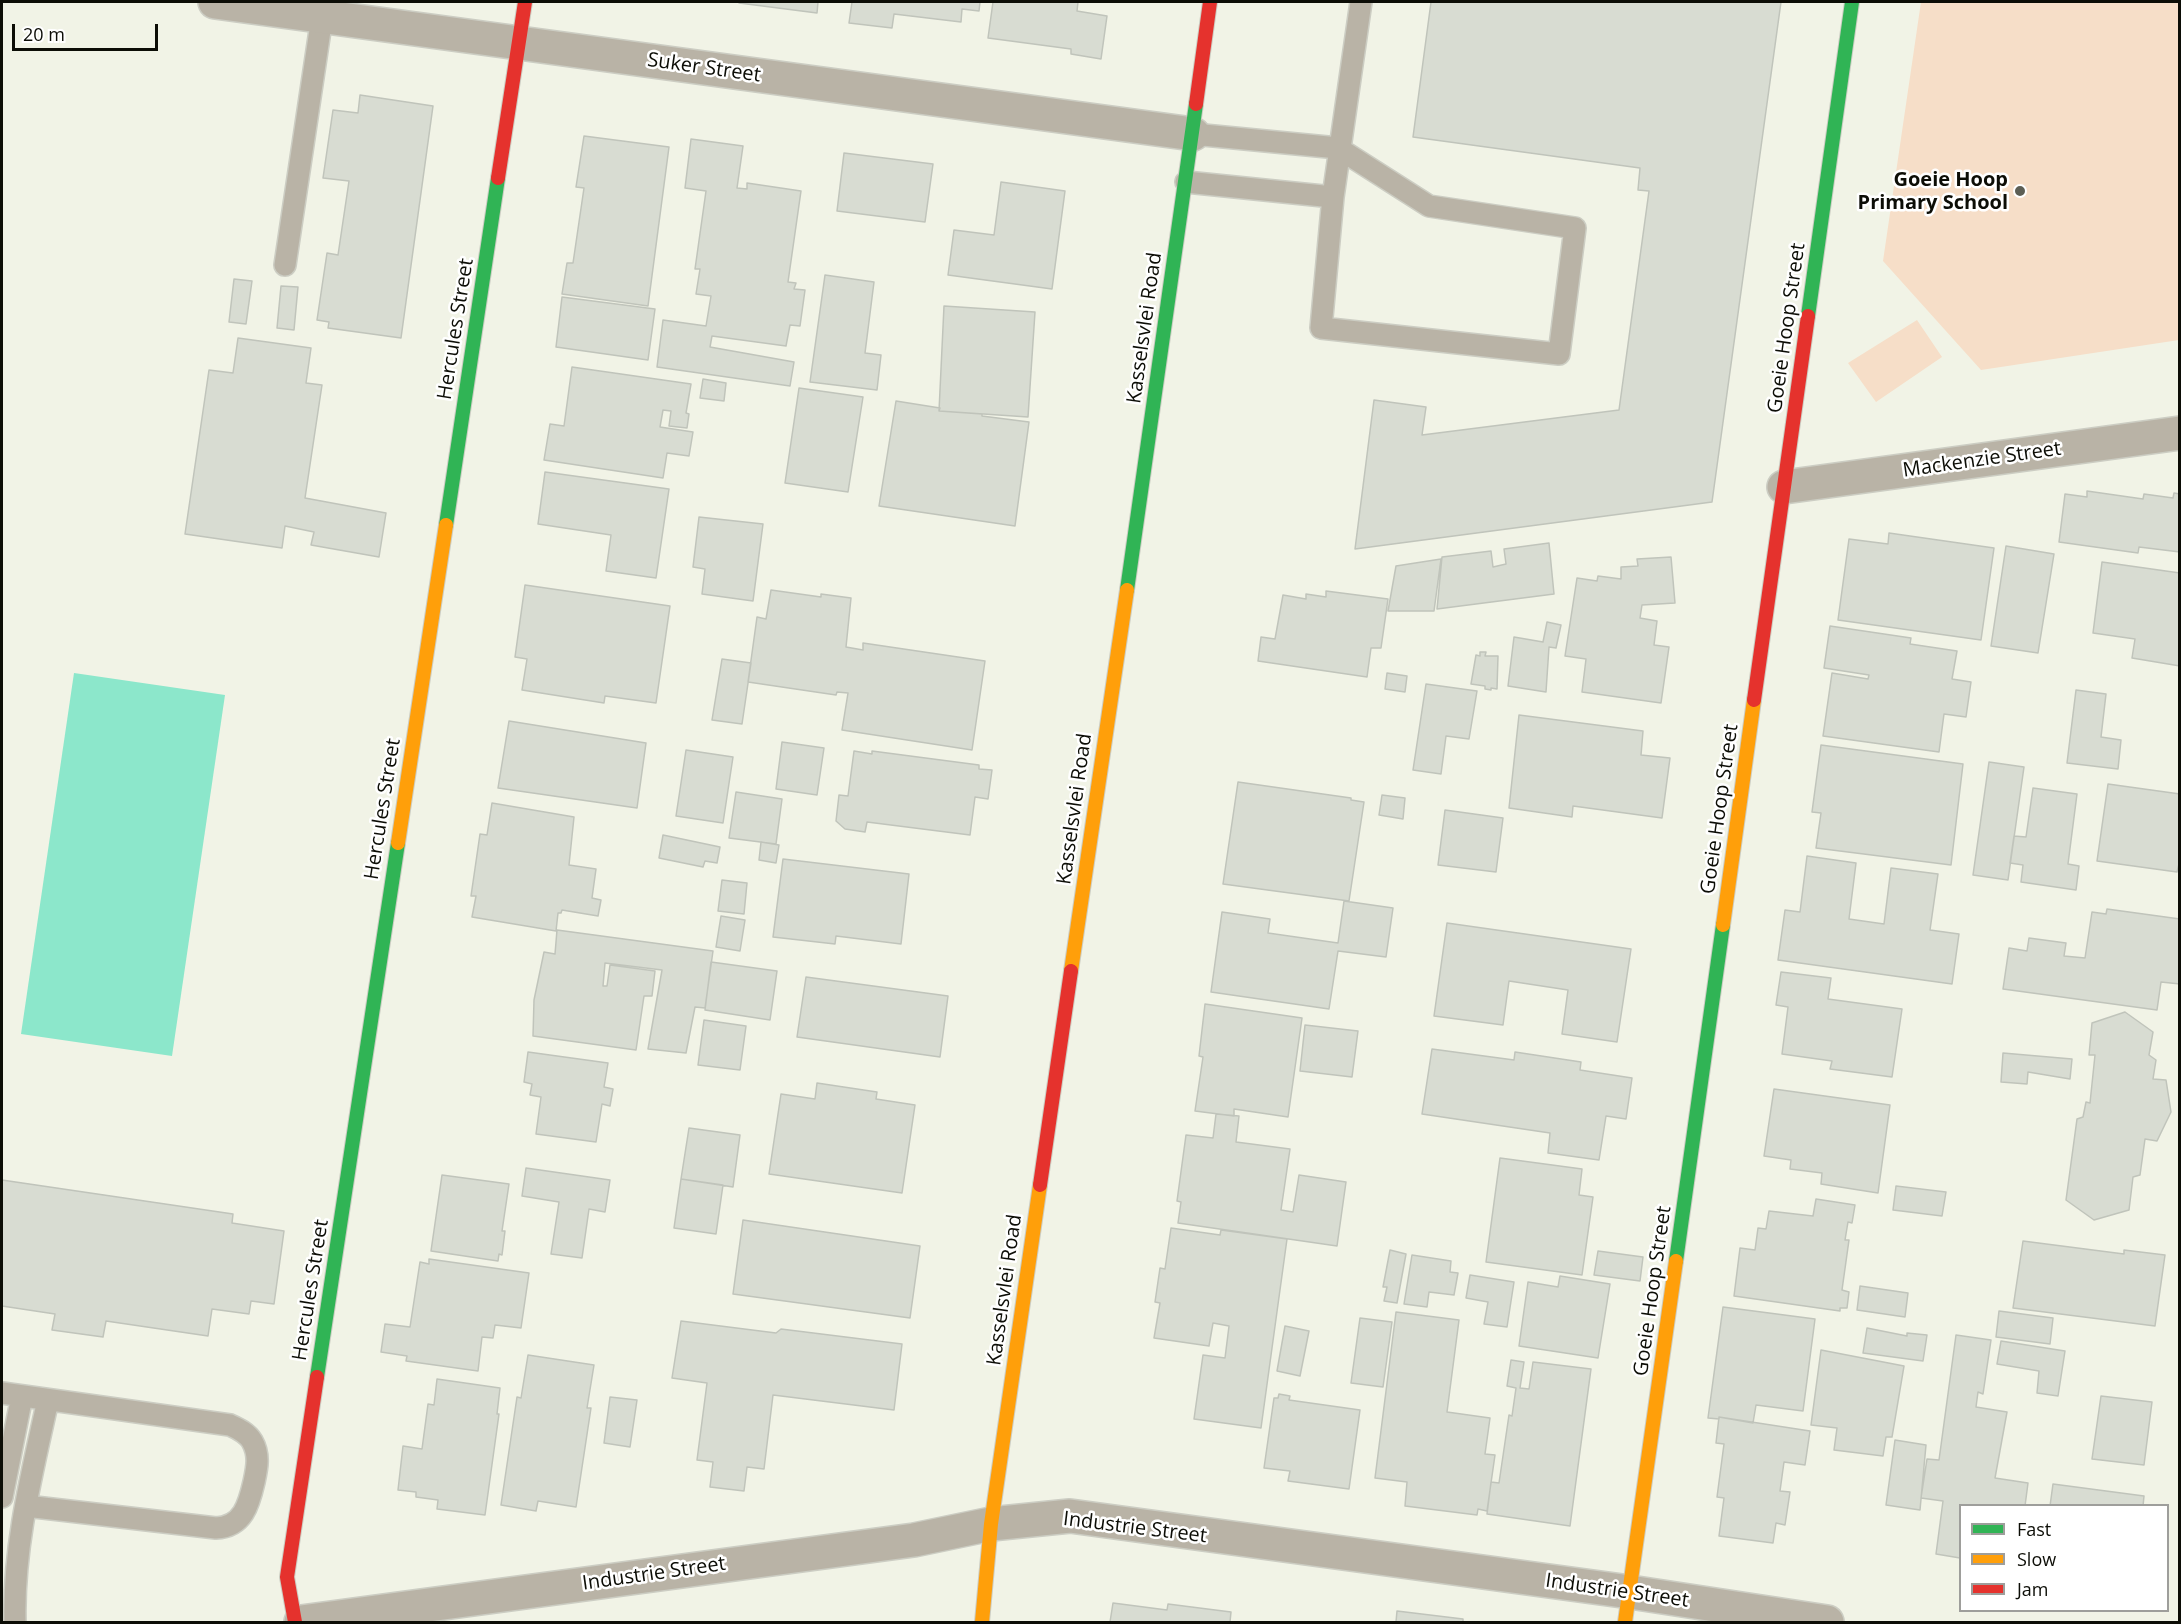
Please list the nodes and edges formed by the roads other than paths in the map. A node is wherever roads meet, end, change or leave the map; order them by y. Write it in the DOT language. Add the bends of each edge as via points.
graph roads {
  1 [pos="215,2"];
  2 [pos="525,2"];
  3 [pos="1210,2"];
  4 [pos="1361,2"];
  5 [pos="1852,2"];
  6 [pos="322,17"];
  7 [pos="519,43"];
  8 [pos="1193,134"];
  9 [pos="1338,148"];
  10 [pos="1186,182"];
  11 [pos="1333,197"];
  12 [pos="285,264"];
  13 [pos="2180,433"];
  14 [pos="1784,487"];
  15 [pos="12,1395"];
  16 [pos="48,1400"];
  17 [pos="2,1495"];
  18 [pos="26,1506"];
  19 [pos="990,1524"];
  20 [pos="1628,1607"];
  21 [pos="15,1623"];
  22 [pos="295,1623"];
  23 [pos="301,1623"];
  24 [pos="982,1623"];
  25 [pos="1827,1623"];
  1 -- 6 [label="street, Suker Street"];
  2 -- 7 [label="street, Hercules Street"];
  3 -- 8 [label="street, Kasselsvlei Road"];
  4 -- 9 [label="lane"];
  5 -- 14 [label="street, Goeie Hoop Street"];
  6 -- 7 [label="street, Suker Street"];
  6 -- 12 [label="lane"];
  7 -- 8 [label="street, Suker Street"];
  7 -- 22 [label="street, Hercules Street" via="287,1577"];
  8 -- 9 [label="lane"];
  8 -- 10 [label="street, Kasselsvlei Road"];
  9 -- 11 [label="lane"];
  9 -- 11 [label="lane" via="1429,206 1575,228 1559,354 1321,328"];
  10 -- 11 [label="lane"];
  10 -- 19 [label="street, Kasselsvlei Road"];
  13 -- 14 [label="street, Mackenzie Street"];
  14 -- 20 [label="street, Goeie Hoop Street"];
  15 -- 16 [label="lane"];
  15 -- 17 [label="lane"];
  16 -- 18 [label="lane"];
  16 -- 18 [label="lane" via="230,1425 252,1441 258,1462 249,1504 227,1527"];
  18 -- 21 [label="lane" via="18,1556"];
  19 -- 20 [label="street, Industrie Street" via="1070,1516"];
  19 -- 23 [label="street, Industrie Street" via="914,1539"];
  19 -- 24 [label="street, Kasselsvlei Road"];
  20 -- 25 [label="street, Industrie Street"];
}
